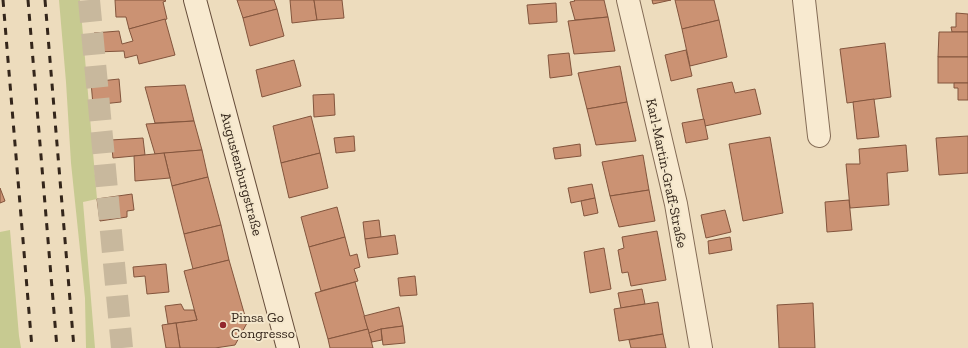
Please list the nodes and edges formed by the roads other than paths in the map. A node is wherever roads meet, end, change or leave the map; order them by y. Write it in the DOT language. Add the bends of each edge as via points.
graph roads {
  1 [pos="195,0"];
  2 [pos="628,0"];
  3 [pos="804,0"];
  4 [pos="819,136"];
  5 [pos="288,348"];
  6 [pos="701,348"];
  1 -- 5 [label="street, Augustenburgstraße"];
  2 -- 6 [label="street, Karl-Martin-Graff-Straße" via="676,204"];
  3 -- 4 [label="street"];
}
